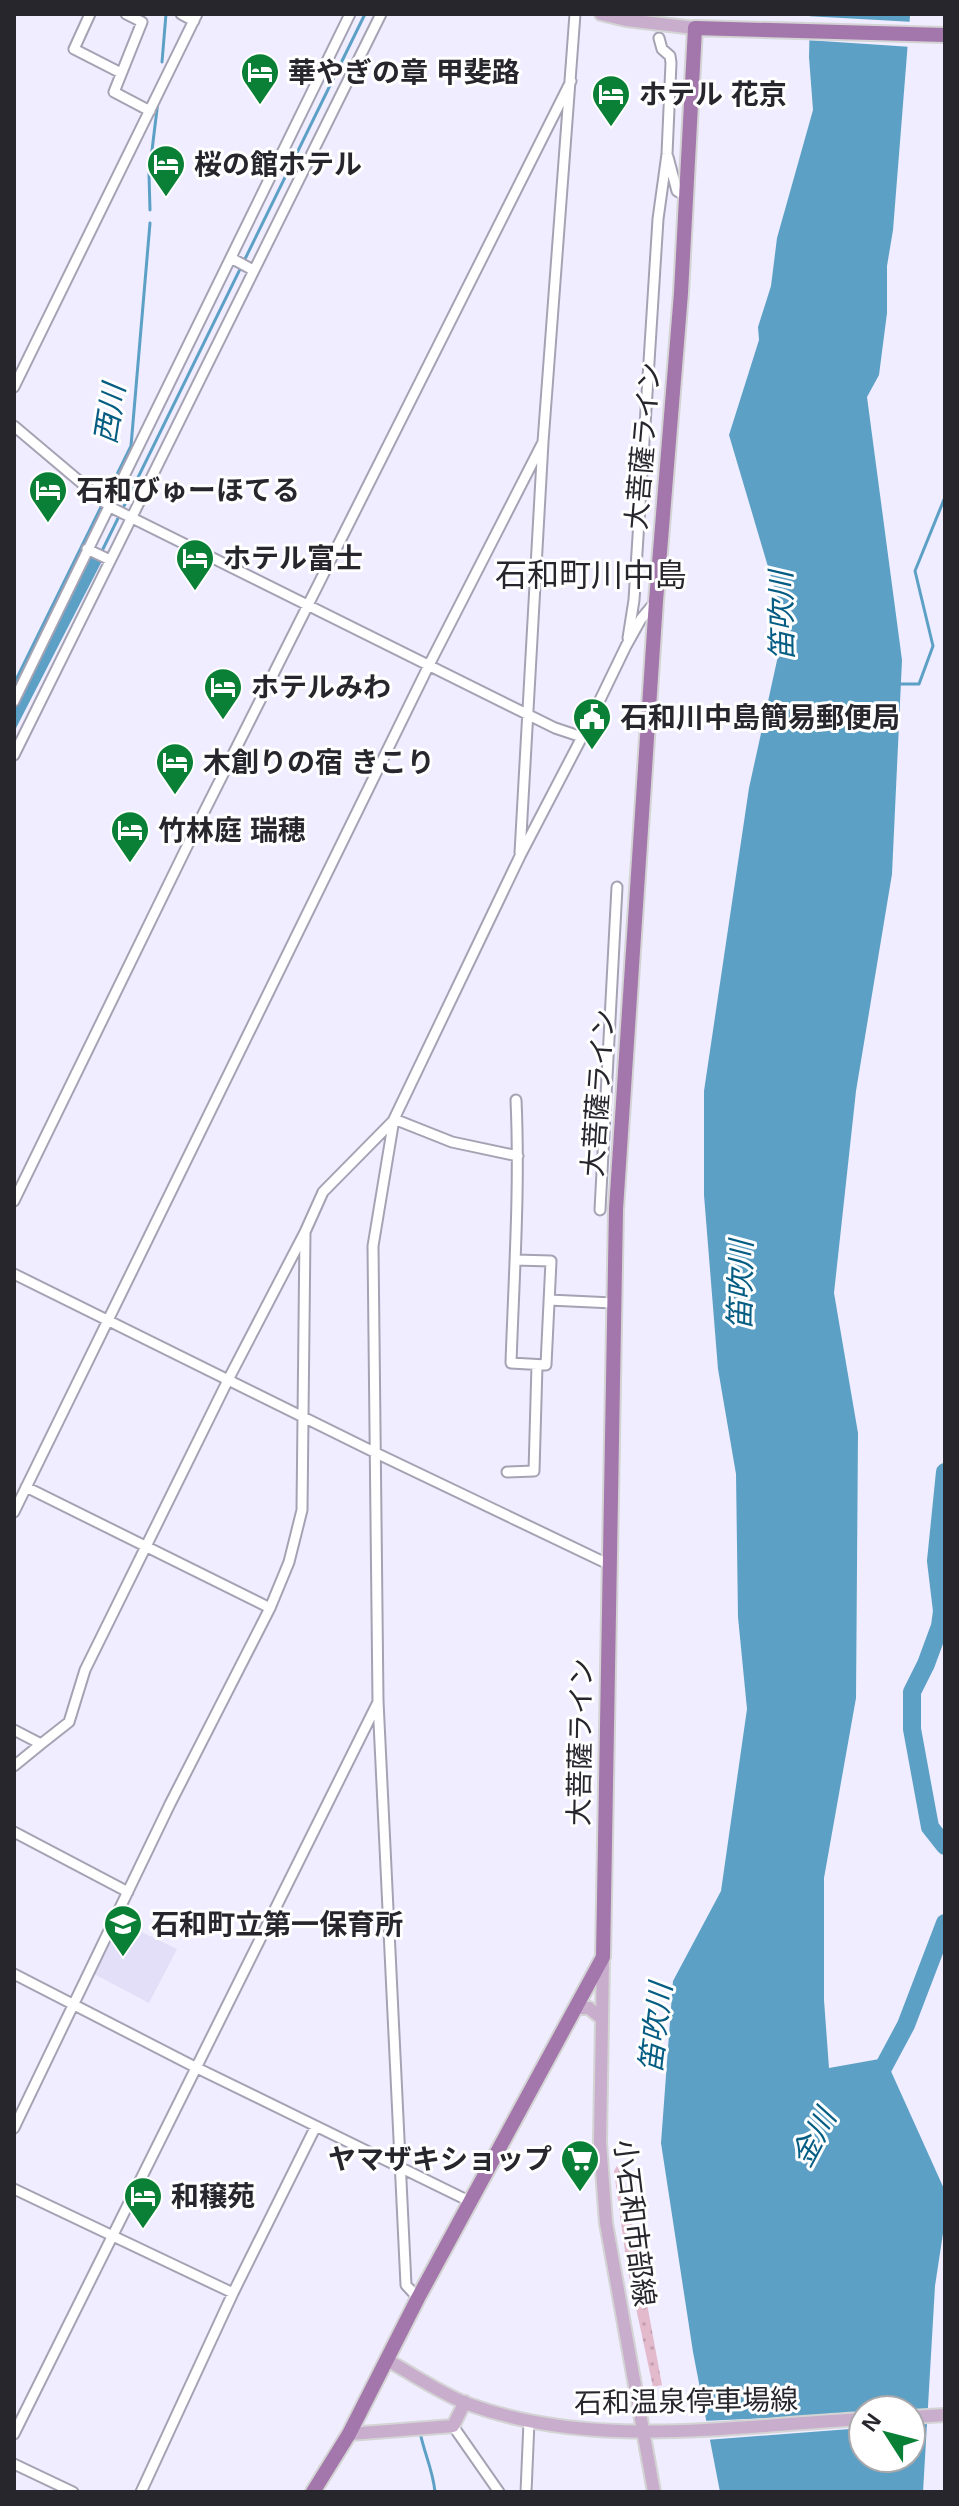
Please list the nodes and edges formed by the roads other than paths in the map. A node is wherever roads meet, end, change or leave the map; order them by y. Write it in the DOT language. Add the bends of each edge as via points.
graph roads {
  1 [pos="90,14"];
  2 [pos="126,14"];
  3 [pos="181,14"];
  4 [pos="350,14"];
  5 [pos="381,14"];
  6 [pos="575,14"];
  7 [pos="601,14"];
  8 [pos="196,17"];
  9 [pos="695,21"];
  10 [pos="945,35"];
  11 [pos="659,38"];
  12 [pos="121,73"];
  13 [pos="571,81"];
  14 [pos="150,111"];
  15 [pos="667,154"];
  16 [pos="686,196"];
  17 [pos="231,258"];
  18 [pos="253,270"];
  19 [pos="14,387"];
  20 [pos="14,426"];
  21 [pos="543,442"];
  22 [pos="110,506"];
  23 [pos="128,516"];
  24 [pos="90,550"];
  25 [pos="107,559"];
  26 [pos="656,601"];
  27 [pos="309,606"];
  28 [pos="626,646"];
  29 [pos="429,665"];
  30 [pos="14,701"];
  31 [pos="526,714"];
  32 [pos="582,737"];
  33 [pos="14,755"];
  34 [pos="520,856"];
  35 [pos="617,887"];
  36 [pos="516,1100"];
  37 [pos="605,1116"];
  38 [pos="394,1119"];
  39 [pos="622,1119"];
  40 [pos="518,1156"];
  41 [pos="14,1201"];
  42 [pos="600,1210"];
  43 [pos="305,1232"];
  44 [pos="515,1260"];
  45 [pos="14,1274"];
  46 [pos="549,1300"];
  47 [pos="613,1303"];
  48 [pos="109,1320"];
  49 [pos="537,1365"];
  50 [pos="228,1380"];
  51 [pos="302,1417"];
  52 [pos="376,1453"];
  53 [pos="507,1472"];
  54 [pos="26,1487"];
  55 [pos="14,1512"];
  56 [pos="147,1548"];
  57 [pos="608,1564"];
  58 [pos="270,1608"];
  59 [pos="378,1701"];
  60 [pos="14,1730"];
  61 [pos="41,1744"];
  62 [pos="14,1766"];
  63 [pos="14,1832"];
  64 [pos="128,1892"];
  65 [pos="603,1957"];
  66 [pos="14,1974"];
  67 [pos="74,2006"];
  68 [pos="575,2008"];
  69 [pos="601,2018"];
  70 [pos="195,2067"];
  71 [pos="316,2126"];
  72 [pos="14,2128"];
  73 [pos="403,2168"];
  74 [pos="14,2189"];
  75 [pos="471,2202"];
  76 [pos="111,2235"];
  77 [pos="233,2293"];
  78 [pos="418,2298"];
  79 [pos="387,2360"];
  80 [pos="465,2402"];
  81 [pos="847,2420"];
  82 [pos="529,2422"];
  83 [pos="453,2426"];
  84 [pos="645,2431"];
  85 [pos="14,2434"];
  86 [pos="349,2434"];
  87 [pos="14,2464"];
  88 [pos="73,2492"];
  89 [pos="141,2492"];
  90 [pos="313,2492"];
  91 [pos="499,2492"];
  92 [pos="526,2492"];
  93 [pos="654,2492"];
  1 -- 12 [label="street" via="74,49"];
  2 -- 12 [label="street" via="142,22"];
  3 -- 8 [label="street"];
  4 -- 17 [label="street"];
  5 -- 18 [label="street"];
  6 -- 13 [label="street"];
  7 -- 9 [label="main road" via="626,20"];
  8 -- 14 [label="street"];
  9 -- 10 [label="highway" via="712,28"];
  9 -- 16 [label="highway, 大菩薩ライン"];
  11 -- 15 [label="street" via="671,63"];
  12 -- 14 [label="street" via="114,92"];
  13 -- 21 [label="street"];
  13 -- 27 [label="street"];
  14 -- 19 [label="street"];
  15 -- 16 [label="street" via="677,191"];
  15 -- 28 [label="street" via="658,219 634,600"];
  16 -- 26 [label="highway, 大菩薩ライン"];
  17 -- 18 [label="street"];
  17 -- 22 [label="street"];
  18 -- 23 [label="street"];
  20 -- 22 [label="street"];
  21 -- 29 [label="street"];
  21 -- 31 [label="street"];
  22 -- 23 [label="street"];
  22 -- 24 [label="street"];
  23 -- 25 [label="street"];
  23 -- 27 [label="street"];
  24 -- 25 [label="street"];
  24 -- 30 [label="street"];
  25 -- 33 [label="street"];
  26 -- 28 [label="street"];
  26 -- 39 [label="highway, 大菩薩ライン"];
  27 -- 29 [label="street"];
  27 -- 41 [label="street"];
  28 -- 32 [label="street"];
  29 -- 31 [label="street"];
  29 -- 48 [label="street"];
  31 -- 32 [label="street"];
  31 -- 34 [label="street"];
  32 -- 34 [label="street"];
  34 -- 38 [label="street"];
  35 -- 37 [label="street"];
  36 -- 40 [label="street"];
  37 -- 39 [label="street"];
  37 -- 42 [label="street"];
  38 -- 40 [label="street" via="452,1142"];
  38 -- 43 [label="street" via="323,1192"];
  38 -- 52 [label="street" via="373,1246"];
  39 -- 47 [label="highway, 大菩薩ライン"];
  40 -- 44 [label="street"];
  43 -- 50 [label="street"];
  43 -- 51 [label="street"];
  44 -- 46 [label="street" via="551,1261"];
  44 -- 49 [label="street" via="511,1363"];
  45 -- 48 [label="street"];
  46 -- 47 [label="street"];
  46 -- 49 [label="street" via="546,1365"];
  47 -- 57 [label="highway, 大菩薩ライン"];
  48 -- 50 [label="street"];
  48 -- 54 [label="street"];
  49 -- 53 [label="street" via="534,1471"];
  50 -- 51 [label="street"];
  50 -- 56 [label="street"];
  51 -- 52 [label="street"];
  51 -- 58 [label="street" via="302,1510"];
  52 -- 57 [label="street"];
  52 -- 59 [label="street"];
  54 -- 55 [label="street"];
  54 -- 56 [label="street"];
  56 -- 58 [label="street"];
  56 -- 61 [label="street" via="85,1670 69,1722"];
  57 -- 65 [label="highway, 大菩薩ライン"];
  58 -- 64 [label="street"];
  59 -- 70 [label="street"];
  59 -- 73 [label="street"];
  60 -- 61 [label="street"];
  61 -- 62 [label="street"];
  63 -- 64 [label="street"];
  64 -- 67 [label="street"];
  65 -- 68 [label="highway, 大菩薩ライン"];
  65 -- 69 [label="main road, 小石和市部線"];
  66 -- 67 [label="street"];
  67 -- 70 [label="street"];
  67 -- 72 [label="street"];
  68 -- 69 [label="main road" via="589,2008"];
  68 -- 75 [label="highway, 大菩薩ライン"];
  69 -- 84 [label="main road, 小石和市部線" via="600,2143 606,2223"];
  70 -- 71 [label="street"];
  70 -- 76 [label="street"];
  71 -- 73 [label="street"];
  71 -- 77 [label="street"];
  73 -- 75 [label="street"];
  73 -- 78 [label="street" via="406,2285"];
  74 -- 76 [label="street"];
  75 -- 78 [label="highway, 大菩薩ライン"];
  76 -- 77 [label="street"];
  76 -- 85 [label="street"];
  77 -- 89 [label="street"];
  78 -- 79 [label="highway, 大菩薩ライン"];
  79 -- 80 [label="main road, 石和温泉停車場線"];
  79 -- 86 [label="highway, 大菩薩ライン"];
  80 -- 82 [label="main road, 石和温泉停車場線"];
  80 -- 83 [label="main road"];
  81 -- 84 [label="main road, 石和温泉停車場線"];
  82 -- 84 [label="main road, 石和温泉停車場線"];
  82 -- 92 [label="street"];
  83 -- 86 [label="main road"];
  83 -- 91 [label="street"];
  84 -- 93 [label="main road, 小石和市部線"];
  86 -- 90 [label="highway, 大菩薩ライン"];
  87 -- 88 [label="street"];
}
